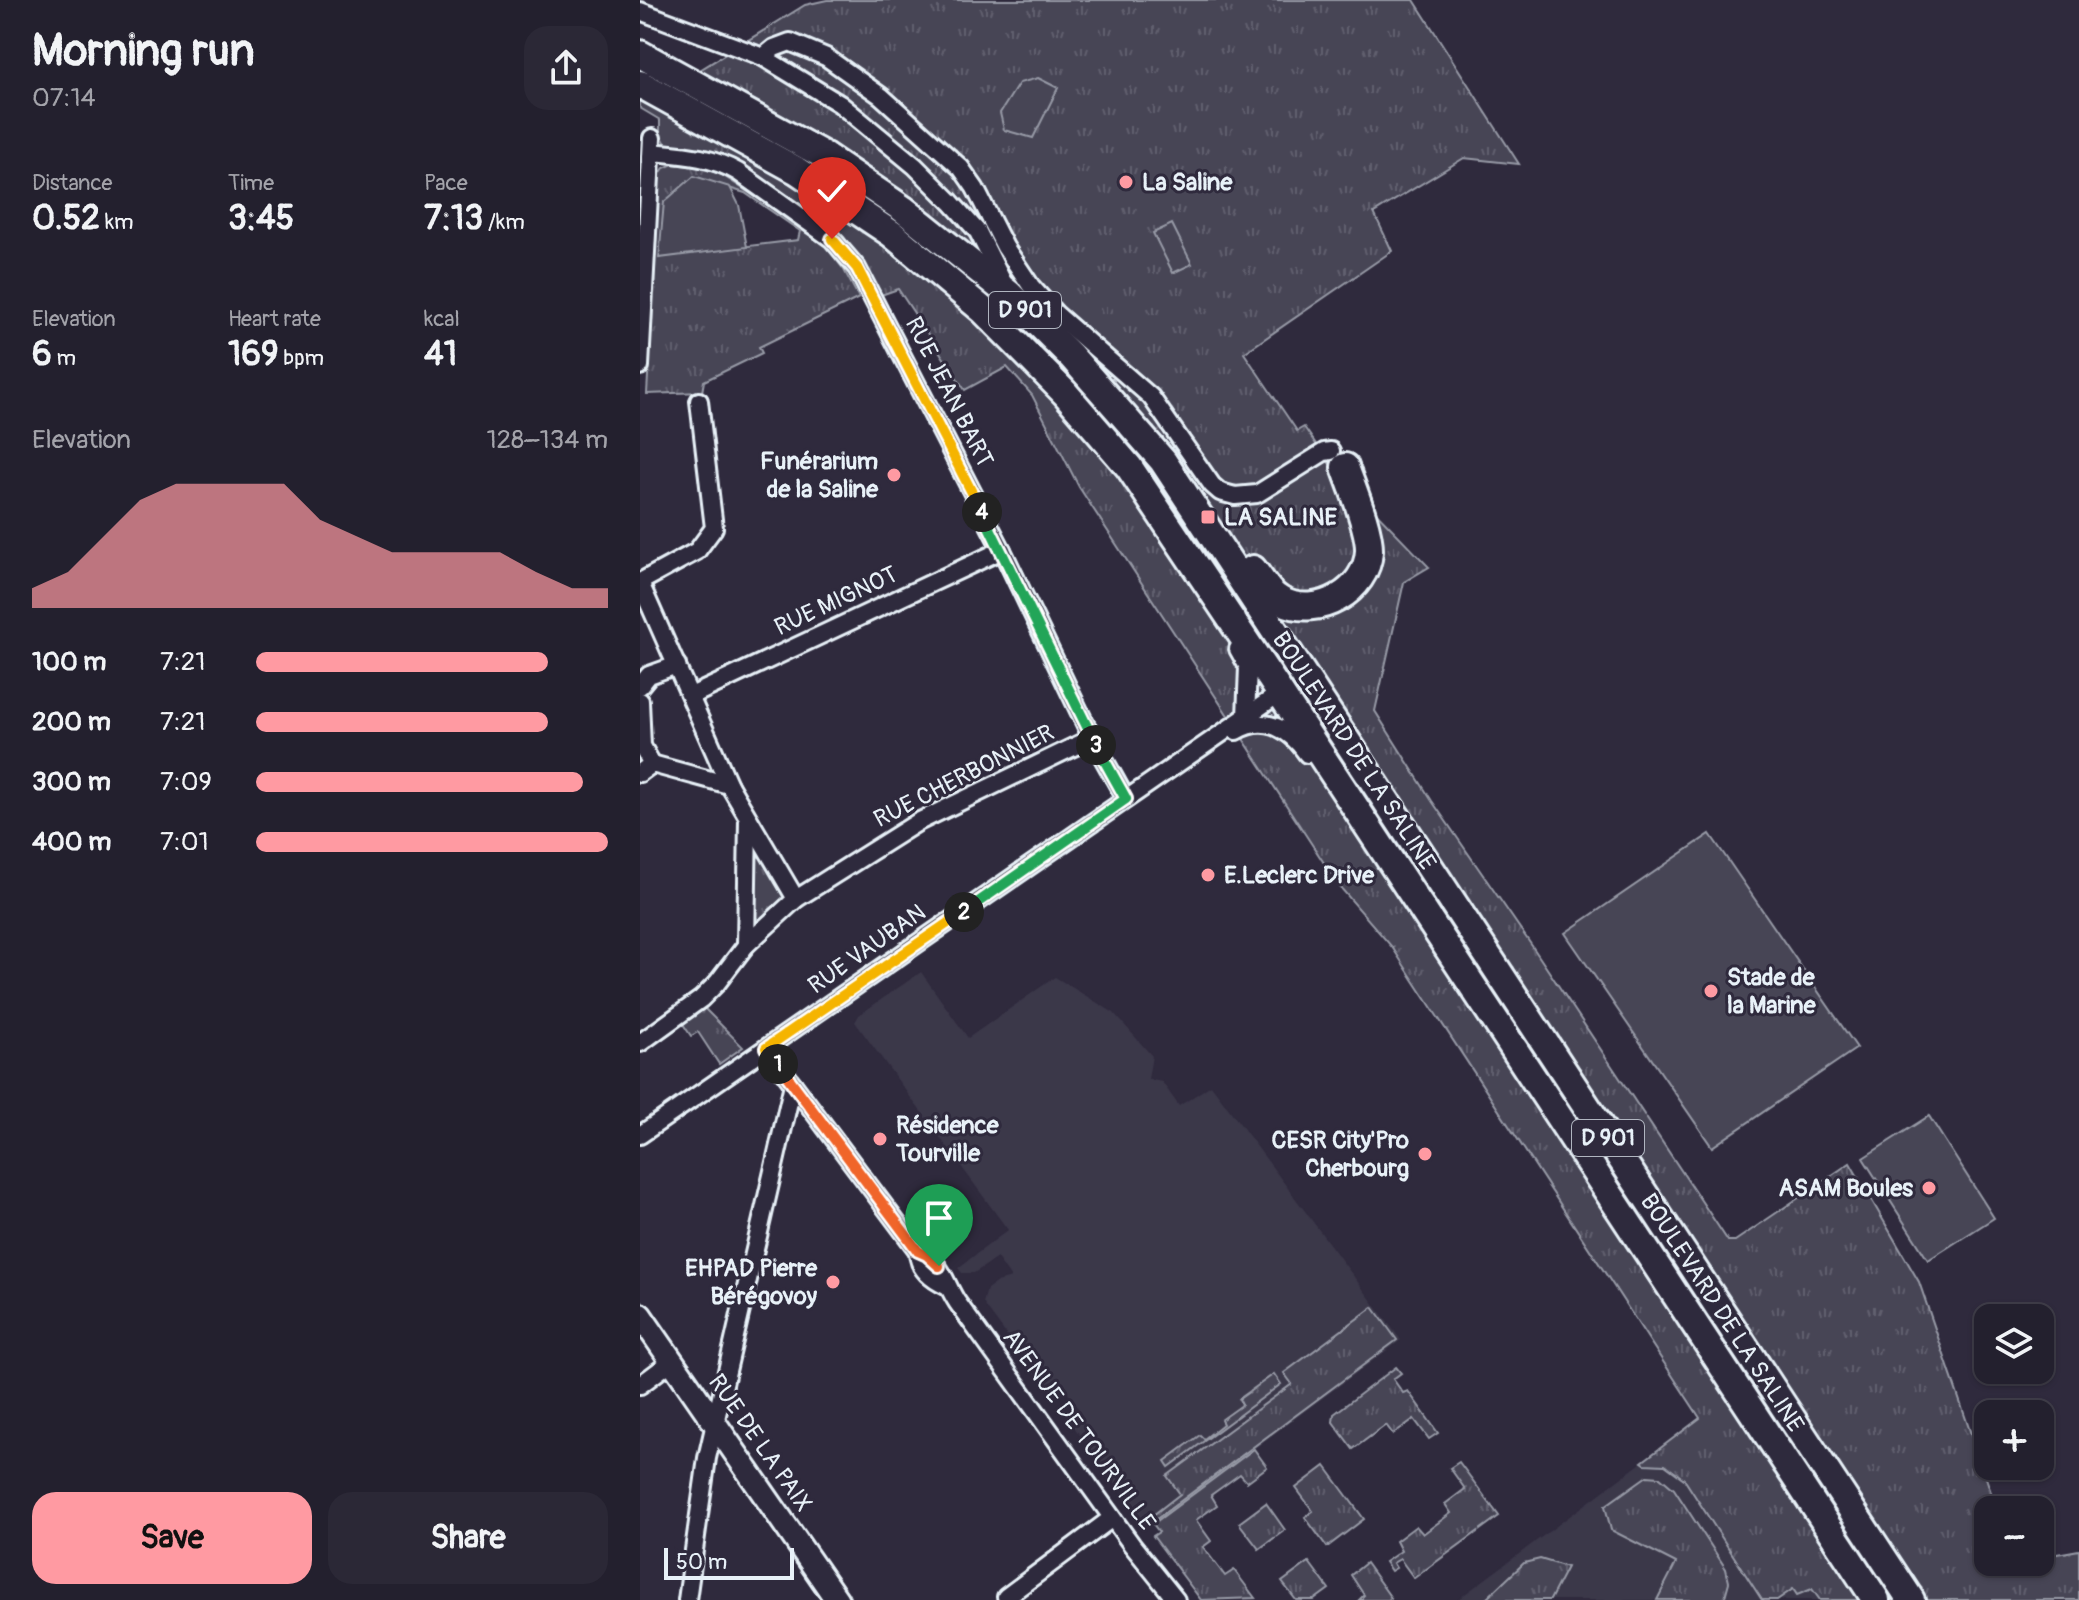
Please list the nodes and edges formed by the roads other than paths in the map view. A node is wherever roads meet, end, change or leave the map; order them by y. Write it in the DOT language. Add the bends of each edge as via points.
graph roads {
  1 [pos="640,11"];
  2 [pos="640,54"];
  3 [pos="763,57"];
  4 [pos="640,84"];
  5 [pos="1009,294"];
  6 [pos="1071,356"];
  7 [pos="640,366"];
  8 [pos="699,401"];
  9 [pos="1338,459"];
  10 [pos="1169,526"];
  11 [pos="1002,550"];
  12 [pos="640,582"];
  13 [pos="677,665"];
  14 [pos="640,686"];
  15 [pos="1280,693"];
  16 [pos="691,696"];
  17 [pos="640,701"];
  18 [pos="1246,717"];
  19 [pos="1220,735"];
  20 [pos="1092,738"];
  21 [pos="646,769"];
  22 [pos="729,785"];
  23 [pos="1126,799"];
  24 [pos="748,817"];
  25 [pos="796,899"];
  26 [pos="1438,934"];
  27 [pos="746,945"];
  28 [pos="640,1043"];
  29 [pos="766,1048"];
  30 [pos="793,1084"];
  31 [pos="640,1135"];
  32 [pos="640,1315"];
  33 [pos="672,1361"];
  34 [pos="640,1385"];
  35 [pos="714,1422"];
  36 [pos="1112,1518"];
  37 [pos="1006,1597"];
  38 [pos="687,1600"];
  39 [pos="837,1600"];
  40 [pos="1176,1600"];
  41 [pos="1876,1600"];
  42 [pos="1911,1600"];
  1 -- 3 [label="street"];
  2 -- 5 [label="main road, BOULEVARD DE LA SALINE / D 901" via="825,156 903,209"];
  3 -- 5 [label="street" via="840,104 915,166 978,232"];
  3 -- 9 [label="street" via="790,42 826,57 881,96 961,168 1031,286 1151,397 1206,480 1220,492 1257,494 1324,452"];
  4 -- 10 [label="main road, BOULEVARD DE LA SALINE / D 901" via="796,170 904,244 984,311 1065,393 1129,467"];
  5 -- 6 [label="main road, BOULEVARD DE LA SALINE / D 901"];
  6 -- 9 [label="main road" via="1153,427 1266,587 1282,601 1306,607 1329,603 1357,584 1364,572 1369,546"];
  6 -- 42 [label="main road, BOULEVARD DE LA SALINE / D 901" via="1163,461"];
  7 -- 11 [label="street, RUE JEAN BART" via="652,145 730,167 832,239 857,268"];
  8 -- 12 [label="street" via="714,528 697,551"];
  10 -- 15 [label="main road, BOULEVARD DE LA SALINE / D 901"];
  10 -- 18 [label="street" via="1202,598 1246,661"];
  11 -- 16 [label="street, RUE MIGNOT"];
  11 -- 20 [label="street, RUE JEAN BART"];
  12 -- 13 [label="street"];
  13 -- 14 [label="street" via="649,675"];
  13 -- 16 [label="street"];
  15 -- 18 [label="street, RUE VAUBAN"];
  15 -- 26 [label="main road, BOULEVARD DE LA SALINE / D 901"];
  16 -- 22 [label="street"];
  17 -- 21 [label="street"];
  18 -- 19 [label="street, RUE VAUBAN"];
  19 -- 23 [label="street, RUE VAUBAN"];
  19 -- 26 [label="street" via="1262,722 1294,737 1390,882"];
  20 -- 23 [label="street, RUE JEAN BART"];
  20 -- 25 [label="street, RUE CHERBONNIER" via="918,822"];
  21 -- 22 [label="street"];
  22 -- 24 [label="street"];
  23 -- 29 [label="street, RUE VAUBAN"];
  24 -- 25 [label="street"];
  24 -- 27 [label="street"];
  25 -- 27 [label="street, RUE CHERBONNIER"];
  26 -- 41 [label="main road, BOULEVARD DE LA SALINE / D 901"];
  27 -- 28 [label="street, RUE CHERBONNIER" via="701,999"];
  29 -- 30 [label="street, AVENUE DE TOURVILLE"];
  29 -- 31 [label="street, RUE VAUBAN"];
  30 -- 35 [label="street"];
  30 -- 36 [label="street, AVENUE DE TOURVILLE" via="918,1251 925,1273 946,1286"];
  32 -- 33 [label="main road, RUE DE LA PAIX"];
  33 -- 34 [label="street"];
  33 -- 35 [label="main road, RUE DE LA PAIX"];
  35 -- 38 [label="street"];
  35 -- 39 [label="main road, RUE DE LA PAIX"];
  36 -- 37 [label="street"];
  36 -- 40 [label="street, AVENUE DE TOURVILLE"];
}
